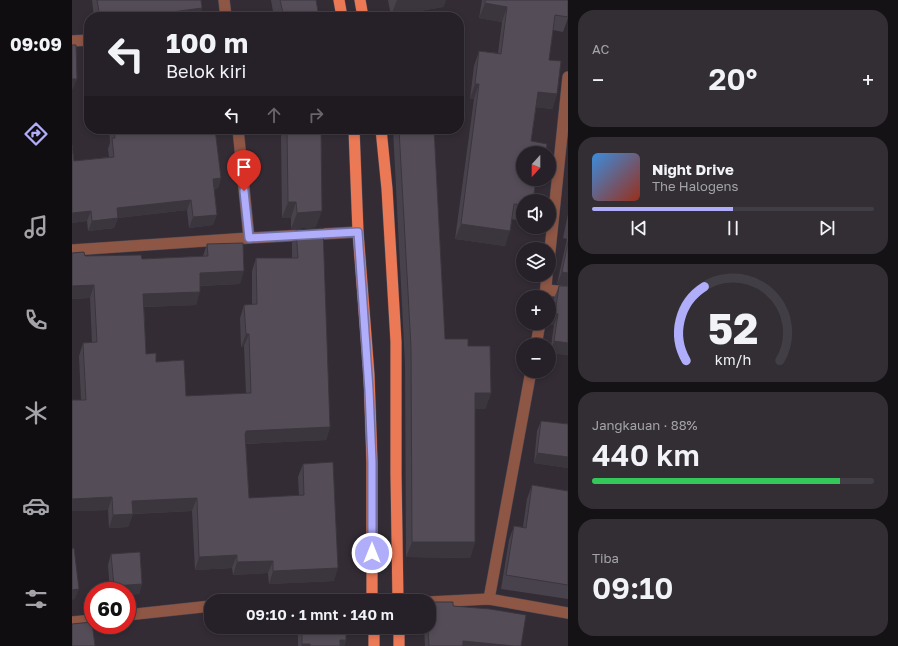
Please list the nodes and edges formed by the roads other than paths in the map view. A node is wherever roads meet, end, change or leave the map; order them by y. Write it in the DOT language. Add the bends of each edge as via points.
graph roads {
  1 [pos="224,0"];
  2 [pos="338,0"];
  3 [pos="360,0"];
  4 [pos="225,12"];
  5 [pos="341,12"];
  6 [pos="363,12"];
  7 [pos="84,40"];
  8 [pos="72,41"];
  9 [pos="568,77"];
  10 [pos="565,127"];
  11 [pos="239,134"];
  12 [pos="354,134"];
  13 [pos="382,134"];
  14 [pos="358,232"];
  15 [pos="249,238"];
  16 [pos="551,242"];
  17 [pos="72,250"];
  18 [pos="568,292"];
  19 [pos="556,293"];
  20 [pos="530,378"];
  21 [pos="376,594"];
  22 [pos="398,594"];
  23 [pos="489,599"];
  24 [pos="436,602"];
  25 [pos="204,607"];
  26 [pos="568,613"];
  27 [pos="136,614"];
  28 [pos="84,621"];
  29 [pos="72,622"];
  30 [pos="374,634"];
  31 [pos="399,634"];
  32 [pos="374,646"];
  33 [pos="399,646"];
  1 -- 4 [label="street"];
  2 -- 5 [label="main road"];
  3 -- 6 [label="main road"];
  7 -- 8 [label="street"];
  9 -- 10 [label="street"];
  10 -- 16 [label="street"];
  11 -- 15 [label="street"];
  12 -- 14 [label="main road"];
  13 -- 22 [label="main road" via="396,342"];
  14 -- 15 [label="street"];
  14 -- 21 [label="main road" via="369,375"];
  15 -- 17 [label="street"];
  18 -- 19 [label="street"];
  20 -- 23 [label="street"];
  23 -- 24 [label="street"];
  23 -- 26 [label="street"];
  25 -- 27 [label="street"];
  28 -- 29 [label="street"];
  30 -- 32 [label="main road"];
  31 -- 33 [label="main road"];
}
